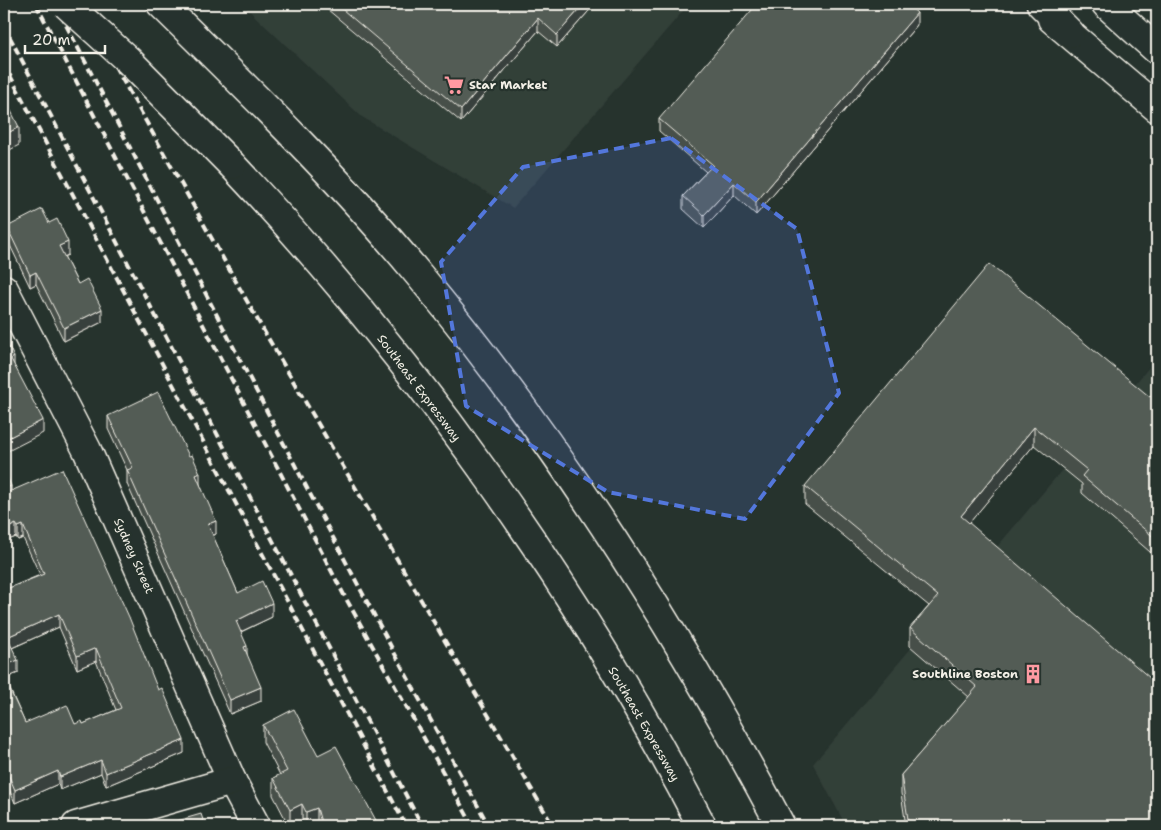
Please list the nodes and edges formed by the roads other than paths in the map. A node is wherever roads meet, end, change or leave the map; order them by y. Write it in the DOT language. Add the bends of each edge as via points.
graph roads {
  1 [pos="66,4"];
  2 [pos="161,4"];
  3 [pos="1030,4"];
  4 [pos="1041,4"];
  5 [pos="1106,4"];
  6 [pos="1070,33"];
  7 [pos="1157,50"];
  8 [pos="1157,108"];
  9 [pos="4,289"];
  10 [pos="232,781"];
  11 [pos="76,826"];
  12 [pos="256,826"];
  13 [pos="702,826"];
  14 [pos="781,826"];
  1 -- 13 [label="main road, Southeast Expressway, bridge" via="128,60 232,165 333,278 395,354 548,567 608,660"];
  2 -- 14 [label="main road" via="356,203 419,274 477,348 541,433 667,624"];
  3 -- 6 [label="main road"];
  4 -- 6 [label="main road"];
  5 -- 7 [label="main road"];
  6 -- 8 [label="main road"];
  9 -- 10 [label="main road, Sydney Street" via="87,450"];
  10 -- 11 [label="main road"];
  10 -- 12 [label="main road, Sydney Street"];
}
